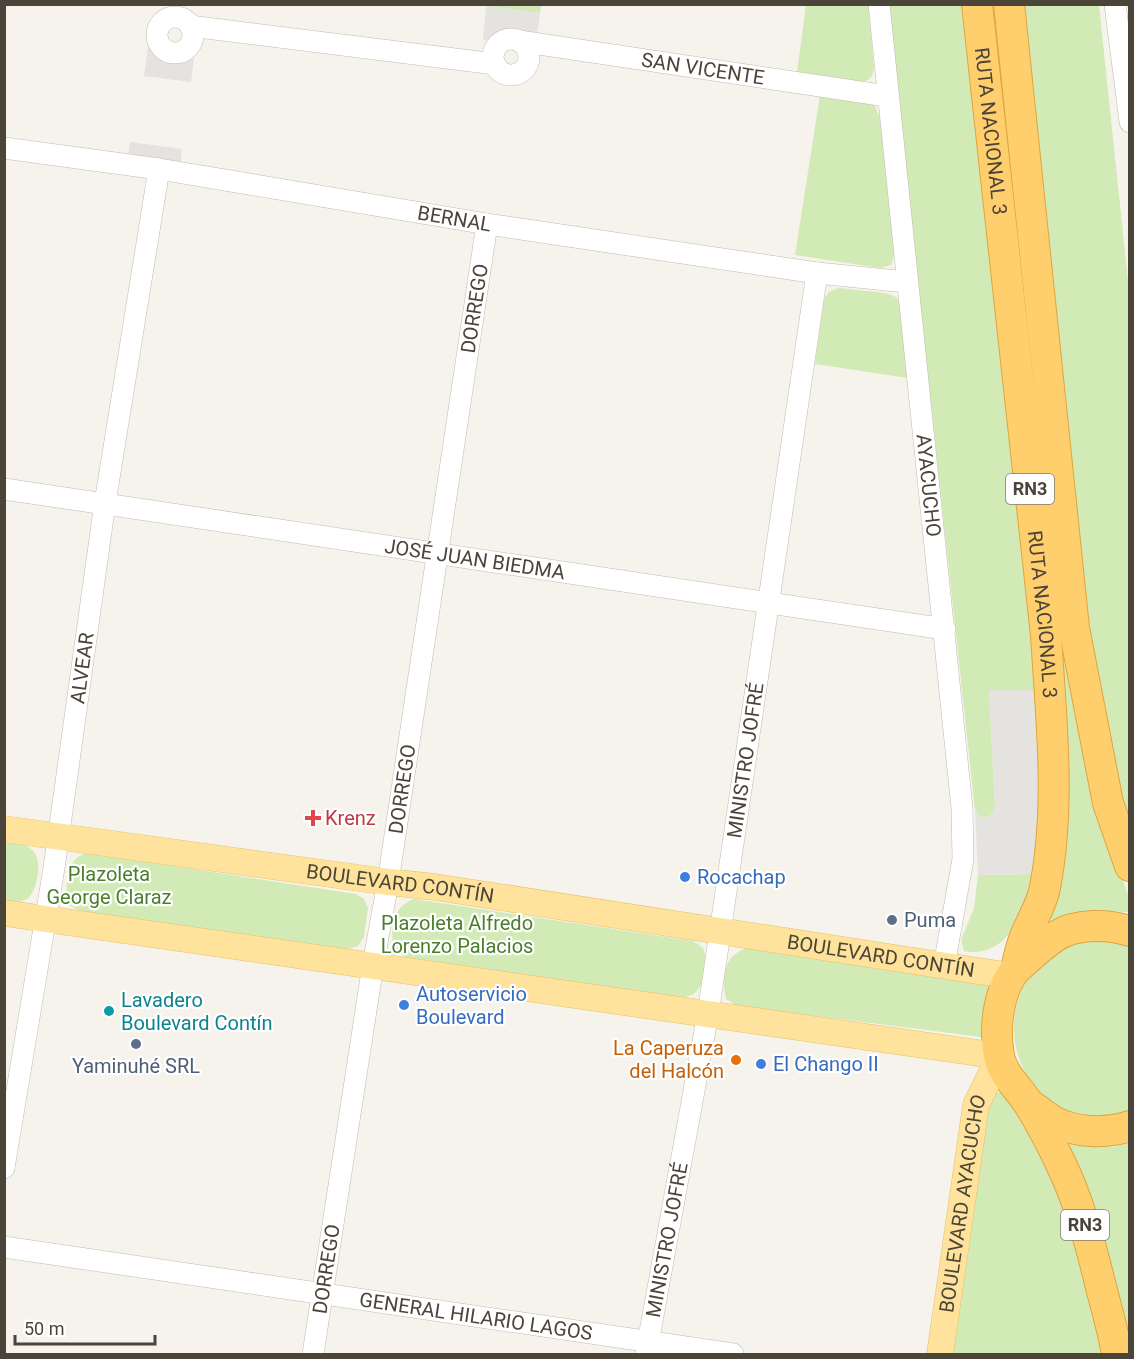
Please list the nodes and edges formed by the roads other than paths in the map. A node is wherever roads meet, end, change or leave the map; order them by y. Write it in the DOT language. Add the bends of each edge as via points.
graph roads {
  1 [pos="879,4"];
  2 [pos="977,4"];
  3 [pos="1009,4"];
  4 [pos="1115,4"];
  5 [pos="190,26"];
  6 [pos="1127,76"];
  7 [pos="887,96"];
  8 [pos="1130,122"];
  9 [pos="4,148"];
  10 [pos="159,169"];
  11 [pos="487,224"];
  12 [pos="817,273"];
  13 [pos="907,282"];
  14 [pos="4,489"];
  15 [pos="105,503"];
  16 [pos="438,555"];
  17 [pos="769,602"];
  18 [pos="945,629"];
  19 [pos="4,829"];
  20 [pos="58,837"];
  21 [pos="1130,866"];
  22 [pos="388,882"];
  23 [pos="4,913"];
  24 [pos="45,919"];
  25 [pos="721,930"];
  26 [pos="1130,931"];
  27 [pos="373,965"];
  28 [pos="944,966"];
  29 [pos="1013,972"];
  30 [pos="708,1014"];
  31 [pos="999,1057"];
  32 [pos="1029,1104"];
  33 [pos="1130,1126"];
  34 [pos="4,1168"];
  35 [pos="4,1247"];
  36 [pos="322,1294"];
  37 [pos="647,1349"];
  38 [pos="313,1354"];
  39 [pos="733,1354"];
  40 [pos="940,1354"];
  41 [pos="1117,1354"];
  1 -- 7 [label="street, AYACUCHO"];
  2 -- 29 [label="highway, RUTA NACIONAL 3 / RN3" via="1046,635 1054,803 1045,890"];
  3 -- 21 [label="highway, RUTA NACIONAL 3 / RN3" via="1074,628 1108,802"];
  4 -- 6 [label="street"];
  5 -- 7 [label="street, SAN VICENTE" via="495,64 508,74 519,72 528,58 519,41"];
  6 -- 8 [label="street"];
  7 -- 13 [label="street, AYACUCHO"];
  9 -- 10 [label="street, BERNAL"];
  10 -- 11 [label="street, BERNAL"];
  10 -- 15 [label="street, ALVEAR"];
  11 -- 12 [label="street, BERNAL"];
  11 -- 16 [label="street, DORREGO"];
  12 -- 13 [label="street, BERNAL"];
  12 -- 17 [label="street, MINISTRO JOFRÉ"];
  13 -- 18 [label="street, AYACUCHO"];
  14 -- 15 [label="street, JOSÉ JUAN BIEDMA"];
  15 -- 16 [label="street, JOSÉ JUAN BIEDMA"];
  15 -- 20 [label="street, ALVEAR"];
  16 -- 17 [label="street, JOSÉ JUAN BIEDMA"];
  16 -- 22 [label="street, DORREGO"];
  17 -- 18 [label="street, JOSÉ JUAN BIEDMA"];
  17 -- 25 [label="street, MINISTRO JOFRÉ"];
  18 -- 28 [label="street, AYACUCHO" via="962,808 963,860"];
  19 -- 20 [label="main road, BOULEVARD CONTÍN"];
  20 -- 22 [label="main road, BOULEVARD CONTÍN"];
  20 -- 24 [label="street, ALVEAR"];
  22 -- 25 [label="main road, BOULEVARD CONTÍN"];
  22 -- 27 [label="street, DORREGO"];
  23 -- 24 [label="main road"];
  24 -- 27 [label="main road"];
  24 -- 34 [label="street, ALVEAR"];
  25 -- 28 [label="main road, BOULEVARD CONTÍN"];
  25 -- 30 [label="street, MINISTRO JOFRÉ"];
  26 -- 29 [label="highway" via="1086,927 1058,935"];
  27 -- 30 [label="main road"];
  27 -- 36 [label="street, DORREGO"];
  28 -- 29 [label="main road, BOULEVARD CONTÍN"];
  29 -- 31 [label="highway, RN3" via="999,1008"];
  30 -- 31 [label="main road"];
  30 -- 37 [label="street, MINISTRO JOFRÉ"];
  31 -- 32 [label="highway, RN3"];
  31 -- 40 [label="main road, BOULEVARD AYACUCHO" via="976,1105"];
  32 -- 33 [label="highway, RN3" via="1055,1122 1086,1131"];
  32 -- 41 [label="highway, RN3" via="1060,1161 1087,1230"];
  35 -- 36 [label="street, GENERAL HILARIO LAGOS"];
  36 -- 37 [label="street, GENERAL HILARIO LAGOS"];
  36 -- 38 [label="street, DORREGO"];
  37 -- 39 [label="street, GENERAL HILARIO LAGOS"];
}
